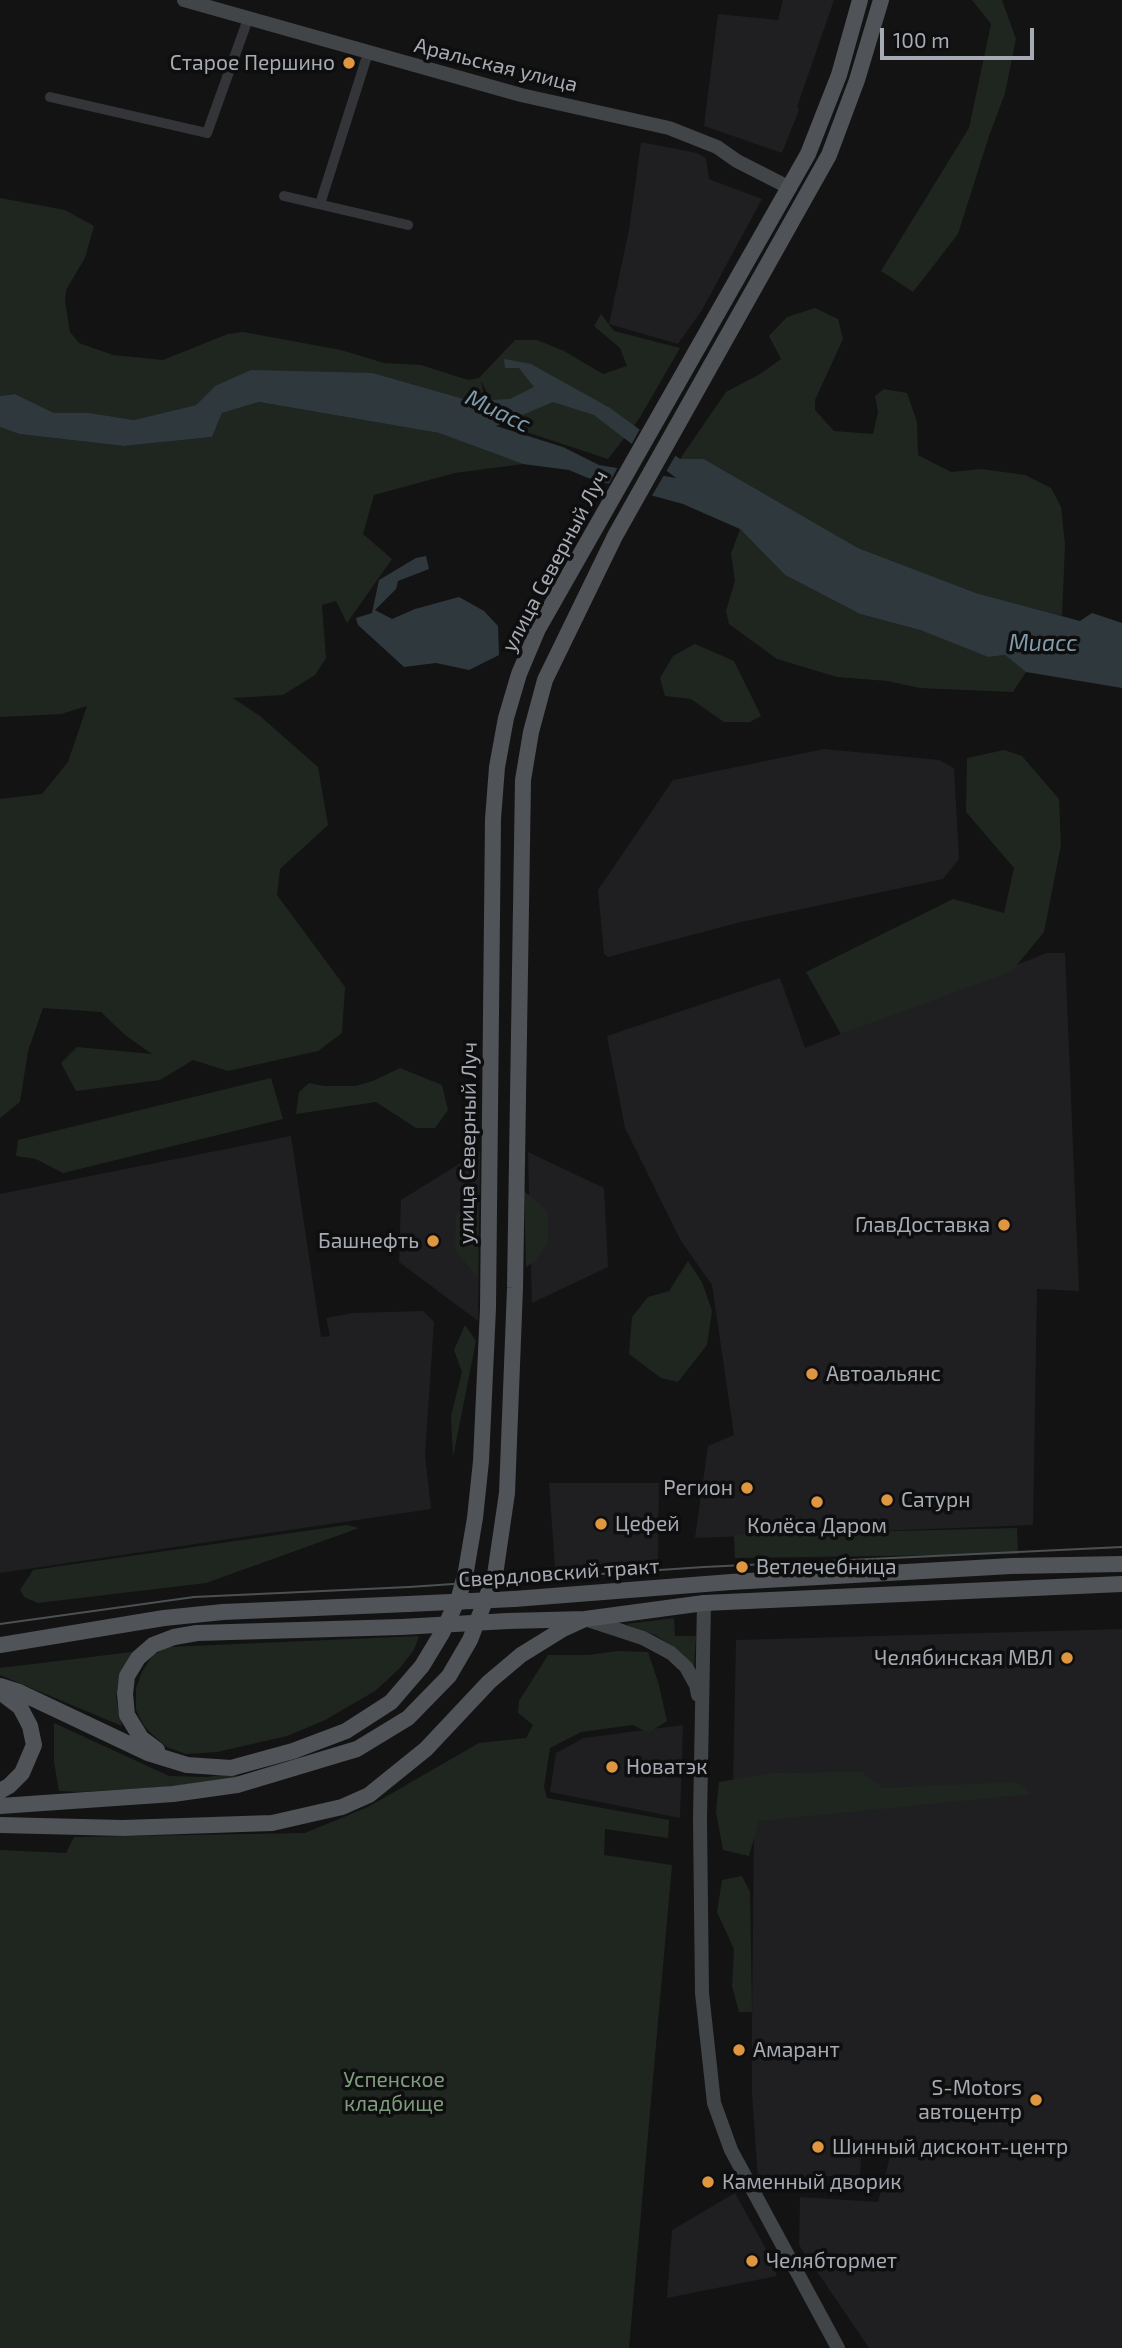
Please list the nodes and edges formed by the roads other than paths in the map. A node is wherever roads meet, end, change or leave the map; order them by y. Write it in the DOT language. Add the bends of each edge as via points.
graph roads {
  1 [pos="184,0"];
  2 [pos="860,0"];
  3 [pos="881,0"];
  4 [pos="248,19"];
  5 [pos="368,53"];
  6 [pos="50,97"];
  7 [pos="790,188"];
  8 [pos="284,196"];
  9 [pos="320,204"];
  10 [pos="408,225"];
  11 [pos="1122,1564"];
  12 [pos="704,1584"];
  13 [pos="1122,1584"];
  14 [pos="704,1603"];
  15 [pos="585,1619"];
  16 [pos="0,1645"];
  17 [pos="0,1686"];
  18 [pos="0,1692"];
  19 [pos="701,1710"];
  20 [pos="187,1765"];
  21 [pos="0,1791"];
  22 [pos="0,1806"];
  23 [pos="0,1825"];
  24 [pos="838,2348"];
  1 -- 4 [label="main road, Аральская улица"];
  2 -- 7 [label="main road, улица Северный Луч" via="831,97"];
  3 -- 22 [label="main road, улица Северный Луч" via="829,155 615,536 545,680 531,732 523,780 508,1493 495,1575 470,1640 449,1676 408,1718 344,1753 237,1785"];
  4 -- 5 [label="main road, Аральская улица"];
  4 -- 6 [label="street" via="207,133"];
  5 -- 7 [label="main road, Аральская улица" via="521,95 669,128 717,147"];
  5 -- 9 [label="street"];
  7 -- 20 [label="main road, улица Северный Луч" via="538,629 506,718 493,819 488,1308 479,1490 459,1597 422,1666 390,1702 346,1731 231,1768"];
  8 -- 9 [label="street"];
  9 -- 10 [label="street"];
  11 -- 12 [label="main road, Свердловский тракт"];
  12 -- 14 [label="main road"];
  12 -- 16 [label="main road, Свердловский тракт, bridge" via="514,1599 223,1612"];
  13 -- 14 [label="main road, Свердловский тракт"];
  14 -- 15 [label="main road, Свердловский тракт"];
  14 -- 19 [label="main road"];
  15 -- 19 [label="main road" via="643,1638 671,1653 696,1685"];
  15 -- 20 [label="main road, Свердловский тракт, bridge" via="174,1637 153,1645 127,1676 127,1715 141,1738"];
  15 -- 23 [label="main road, Свердловский тракт" via="522,1655 489,1682 426,1749 369,1795 342,1807 272,1823 123,1828"];
  17 -- 20 [label="main road" via="149,1753"];
  18 -- 21 [label="main road" via="20,1707 34,1745 22,1773"];
  19 -- 24 [label="main road" via="702,1993 713,2103 731,2150"];
}
